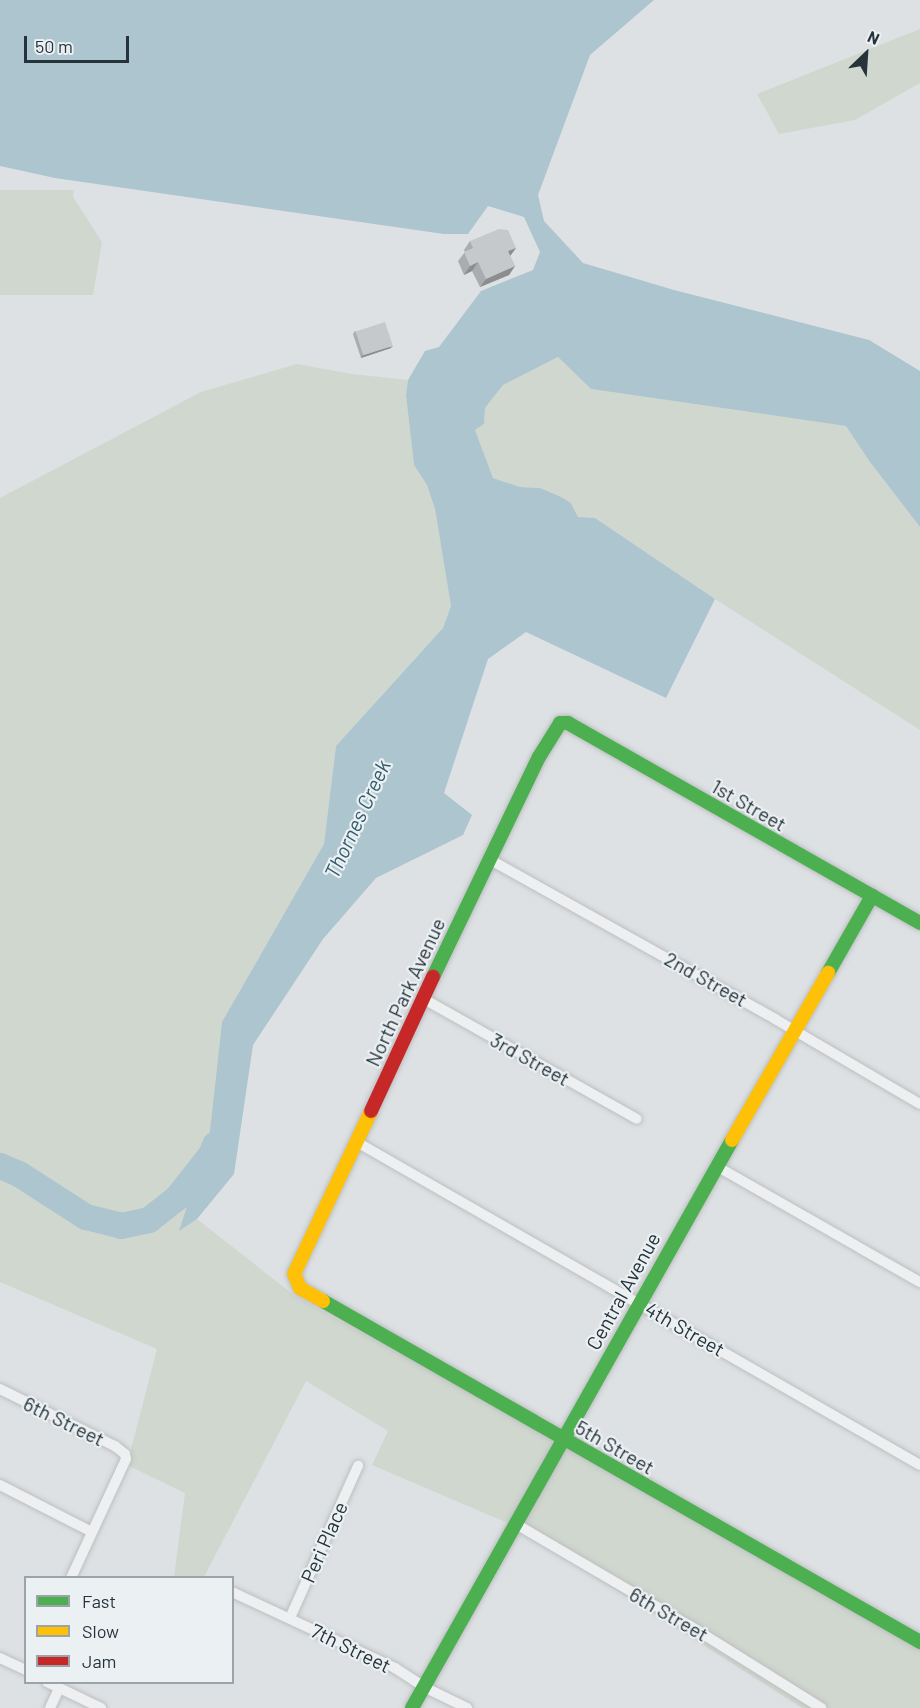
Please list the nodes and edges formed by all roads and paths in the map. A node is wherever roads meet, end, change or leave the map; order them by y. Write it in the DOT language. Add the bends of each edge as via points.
graph roads {
  1 [pos="560,723"];
  2 [pos="489,859"];
  3 [pos="872,896"];
  4 [pos="920,923"];
  5 [pos="423,999"];
  6 [pos="795,1032"];
  7 [pos="920,1104"];
  8 [pos="637,1119"];
  9 [pos="355,1141"];
  10 [pos="718,1167"];
  11 [pos="295,1281"];
  12 [pos="920,1282"];
  13 [pos="639,1303"];
  14 [pos="0,1389"];
  15 [pos="562,1440"];
  16 [pos="920,1465"];
  17 [pos="357,1466"];
  18 [pos="0,1485"];
  19 [pos="516,1524"];
  20 [pos="92,1532"];
  21 [pos="72,1576"];
  22 [pos="234,1593"];
  23 [pos="290,1618"];
  24 [pos="920,1642"];
  25 [pos="0,1658"];
  26 [pos="24,1669"];
  27 [pos="49,1684"];
  28 [pos="424,1687"];
  29 [pos="59,1689"];
  30 [pos="50,1708"];
  31 [pos="101,1708"];
  32 [pos="412,1708"];
  33 [pos="467,1708"];
  34 [pos="820,1708"];
  1 -- 2 [label="street, North Park Avenue"];
  1 -- 3 [label="street, 1st Street" via="568,723"];
  2 -- 5 [label="street, North Park Avenue"];
  2 -- 6 [label="street, 2nd Street"];
  3 -- 4 [label="street, 1st Street"];
  3 -- 6 [label="street, Central Avenue"];
  5 -- 8 [label="street, 3rd Street"];
  5 -- 9 [label="street, North Park Avenue"];
  6 -- 7 [label="street, 2nd Street"];
  6 -- 10 [label="street, Central Avenue"];
  9 -- 11 [label="street, North Park Avenue" via="298,1264"];
  9 -- 13 [label="street, 4th Street"];
  10 -- 12 [label="street"];
  10 -- 13 [label="street, Central Avenue"];
  11 -- 15 [label="street, 5th Street" via="300,1288"];
  13 -- 15 [label="street, Central Avenue"];
  13 -- 16 [label="street, 4th Street"];
  14 -- 20 [label="street, 6th Street" via="126,1454"];
  15 -- 19 [label="street, Central Avenue"];
  15 -- 24 [label="street, 5th Street"];
  17 -- 23 [label="street, Peri Place"];
  18 -- 20 [label="street"];
  19 -- 28 [label="street, Central Avenue"];
  19 -- 34 [label="street, 6th Street"];
  20 -- 21 [label="street"];
  22 -- 23 [label="street, 7th Street"];
  23 -- 28 [label="street, 7th Street" via="395,1668"];
  25 -- 26 [label="street"];
  27 -- 29 [label="street"];
  28 -- 32 [label="street, Central Avenue"];
  28 -- 33 [label="street, 7th Street"];
  29 -- 30 [label="street"];
  29 -- 31 [label="street"];
}
